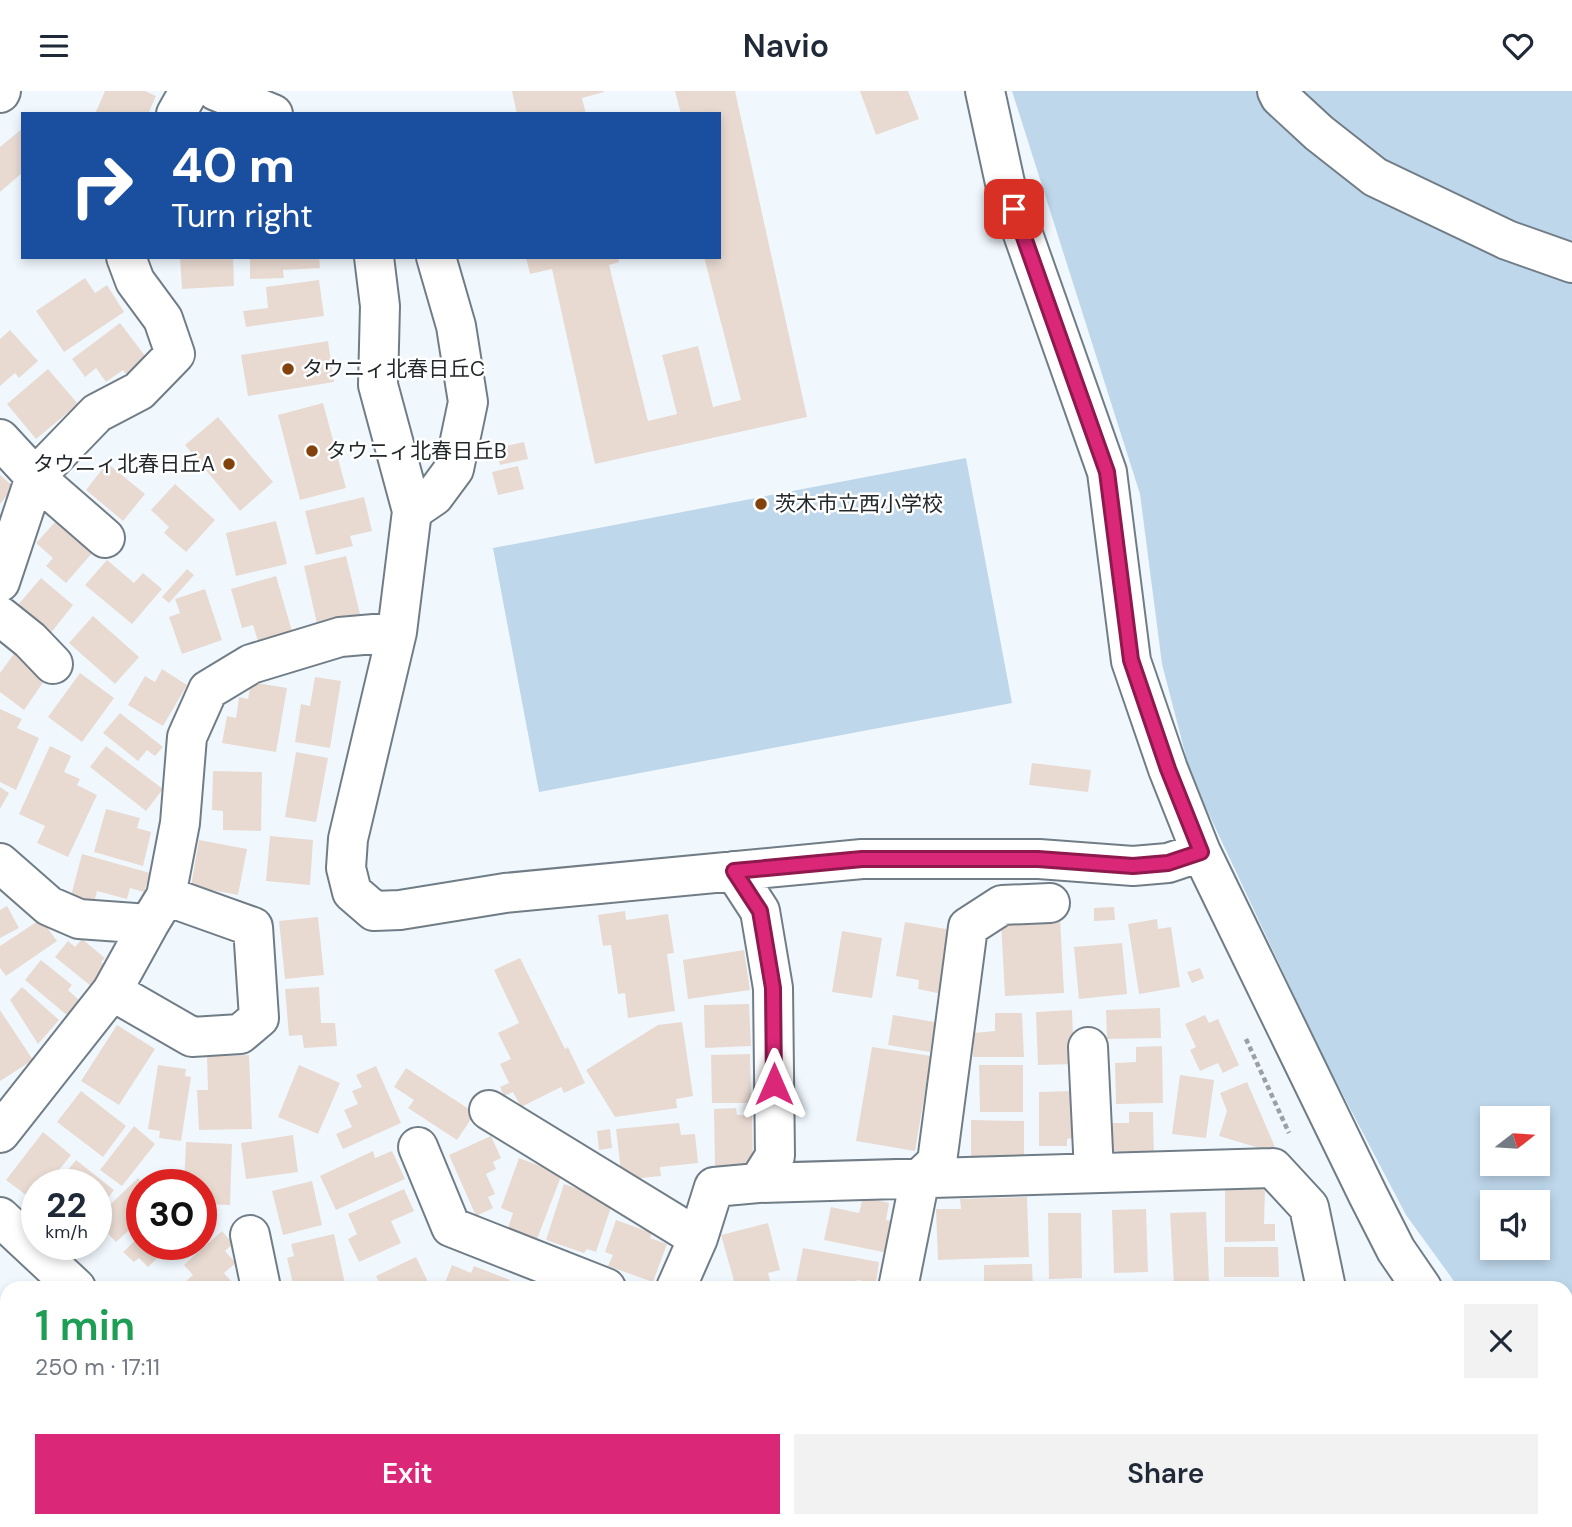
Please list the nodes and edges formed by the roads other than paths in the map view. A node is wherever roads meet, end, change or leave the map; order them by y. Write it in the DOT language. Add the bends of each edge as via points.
graph roads {
  1 [pos="189,91"];
  2 [pos="216,91"];
  3 [pos="985,91"];
  4 [pos="1277,91"];
  5 [pos="177,112"];
  6 [pos="268,112"];
  7 [pos="127,259"];
  8 [pos="374,259"];
  9 [pos="437,259"];
  10 [pos="1572,263"];
  11 [pos="0,439"];
  12 [pos="35,477"];
  13 [pos="412,511"];
  14 [pos="104,538"];
  15 [pos="0,582"];
  16 [pos="0,616"];
  17 [pos="397,632"];
  18 [pos="53,664"];
  19 [pos="1201,852"];
  20 [pos="0,863"];
  21 [pos="734,871"];
  22 [pos="1050,903"];
  23 [pos="158,910"];
  24 [pos="112,991"];
  25 [pos="1088,1047"];
  26 [pos="489,1110"];
  27 [pos="0,1133"];
  28 [pos="418,1147"];
  29 [pos="1094,1172"];
  30 [pos="920,1178"];
  31 [pos="758,1183"];
  32 [pos="0,1217"];
  33 [pos="250,1235"];
  34 [pos="698,1238"];
  35 [pos="69,1281"];
  36 [pos="259,1281"];
  37 [pos="588,1281"];
  38 [pos="679,1281"];
  39 [pos="899,1281"];
  40 [pos="1325,1281"];
  41 [pos="1417,1281"];
  1 -- 5 [label="street"];
  2 -- 6 [label="street"];
  3 -- 19 [label="street" via="1005,183 1107,472 1131,660"];
  4 -- 10 [label="street" via="1318,133 1375,177 1507,240"];
  7 -- 12 [label="street" via="135,281 163,319 175,354 139,391 97,414"];
  8 -- 13 [label="street" via="380,306 378,385"];
  9 -- 13 [label="street" via="456,326 468,402 454,469 434,496"];
  11 -- 12 [label="street"];
  12 -- 14 [label="street"];
  12 -- 15 [label="street"];
  13 -- 17 [label="street"];
  16 -- 18 [label="street"];
  17 -- 21 [label="street" via="347,849 352,892 374,911"];
  17 -- 23 [label="street" via="340,637 251,664 208,690 187,737 180,823"];
  19 -- 21 [label="street" via="1168,863 1133,866 1038,859 876,859"];
  19 -- 41 [label="street" via="1368,1195"];
  20 -- 23 [label="street" via="49,905 79,919"];
  21 -- 31 [label="street" via="760,911 773,988 775,1156"];
  22 -- 30 [label="street" via="1002,905 968,926 937,1162"];
  23 -- 24 [label="street"];
  23 -- 24 [label="street" via="253,927 259,1017 240,1034 192,1037"];
  24 -- 27 [label="street"];
  25 -- 29 [label="street"];
  26 -- 34 [label="street"];
  28 -- 37 [label="street" via="451,1227"];
  29 -- 30 [label="street"];
  29 -- 40 [label="street" via="1273,1168 1309,1207"];
  30 -- 31 [label="street"];
  30 -- 39 [label="street"];
  31 -- 34 [label="street" via="714,1187"];
  32 -- 35 [label="street"];
  33 -- 36 [label="street"];
  34 -- 38 [label="street"];
}
